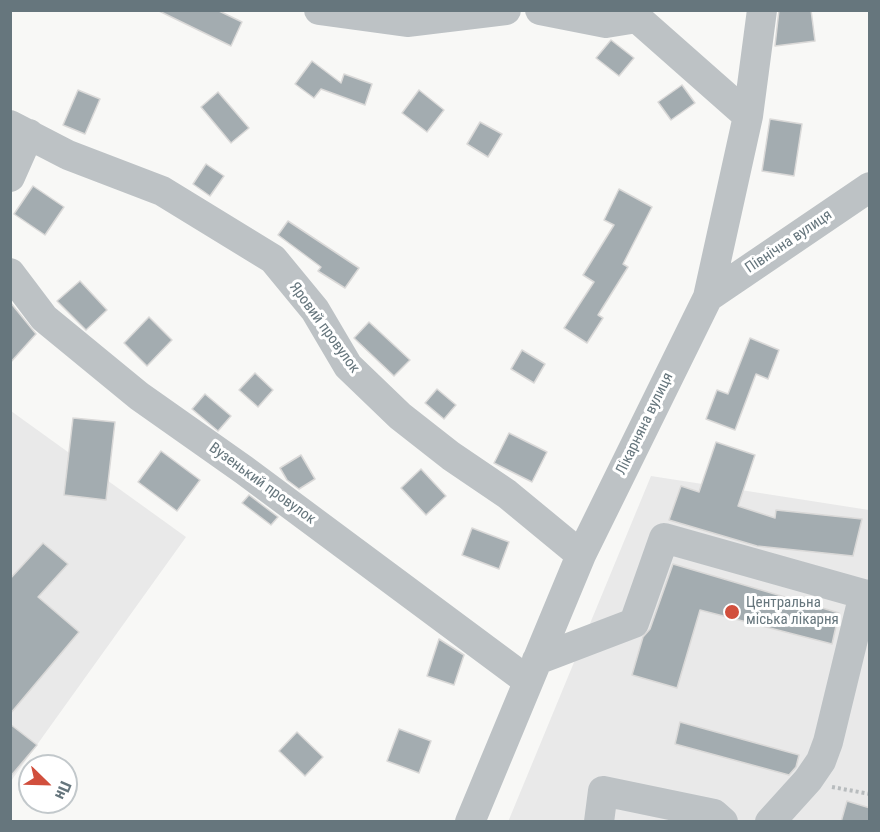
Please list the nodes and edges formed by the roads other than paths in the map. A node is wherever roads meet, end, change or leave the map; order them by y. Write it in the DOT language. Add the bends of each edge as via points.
graph roads {
  1 [pos="319,10"];
  2 [pos="506,10"];
  3 [pos="540,10"];
  4 [pos="762,10"];
  5 [pos="639,14"];
  6 [pos="748,116"];
  7 [pos="20,129"];
  8 [pos="10,177"];
  9 [pos="870,187"];
  10 [pos="10,273"];
  11 [pos="708,297"];
  12 [pos="581,555"];
  13 [pos="867,595"];
  14 [pos="533,670"];
  15 [pos="470,822"];
  16 [pos="599,822"];
  17 [pos="723,822"];
  18 [pos="770,822"];
  1 -- 2 [label="street" via="407,22"];
  3 -- 5 [label="street" via="606,23"];
  4 -- 6 [label="street, Лікарняна вулиця"];
  5 -- 6 [label="street"];
  6 -- 11 [label="street, Лікарняна вулиця"];
  7 -- 8 [label="street"];
  7 -- 12 [label="street, Яровий провулок" via="68,155 162,191 273,259 315,310 348,366 399,416 507,494"];
  9 -- 11 [label="street, Північна вулиця"];
  10 -- 14 [label="street, Вузенький провулок" via="44,318 139,396"];
  11 -- 12 [label="street, Лікарняна вулиця"];
  12 -- 14 [label="street, Лікарняна вулиця"];
  13 -- 14 [label="street" via="664,538 633,623"];
  13 -- 18 [label="street" via="821,761"];
  14 -- 15 [label="street, Лікарняна вулиця"];
  16 -- 17 [label="street" via="603,791 714,814"];
}
